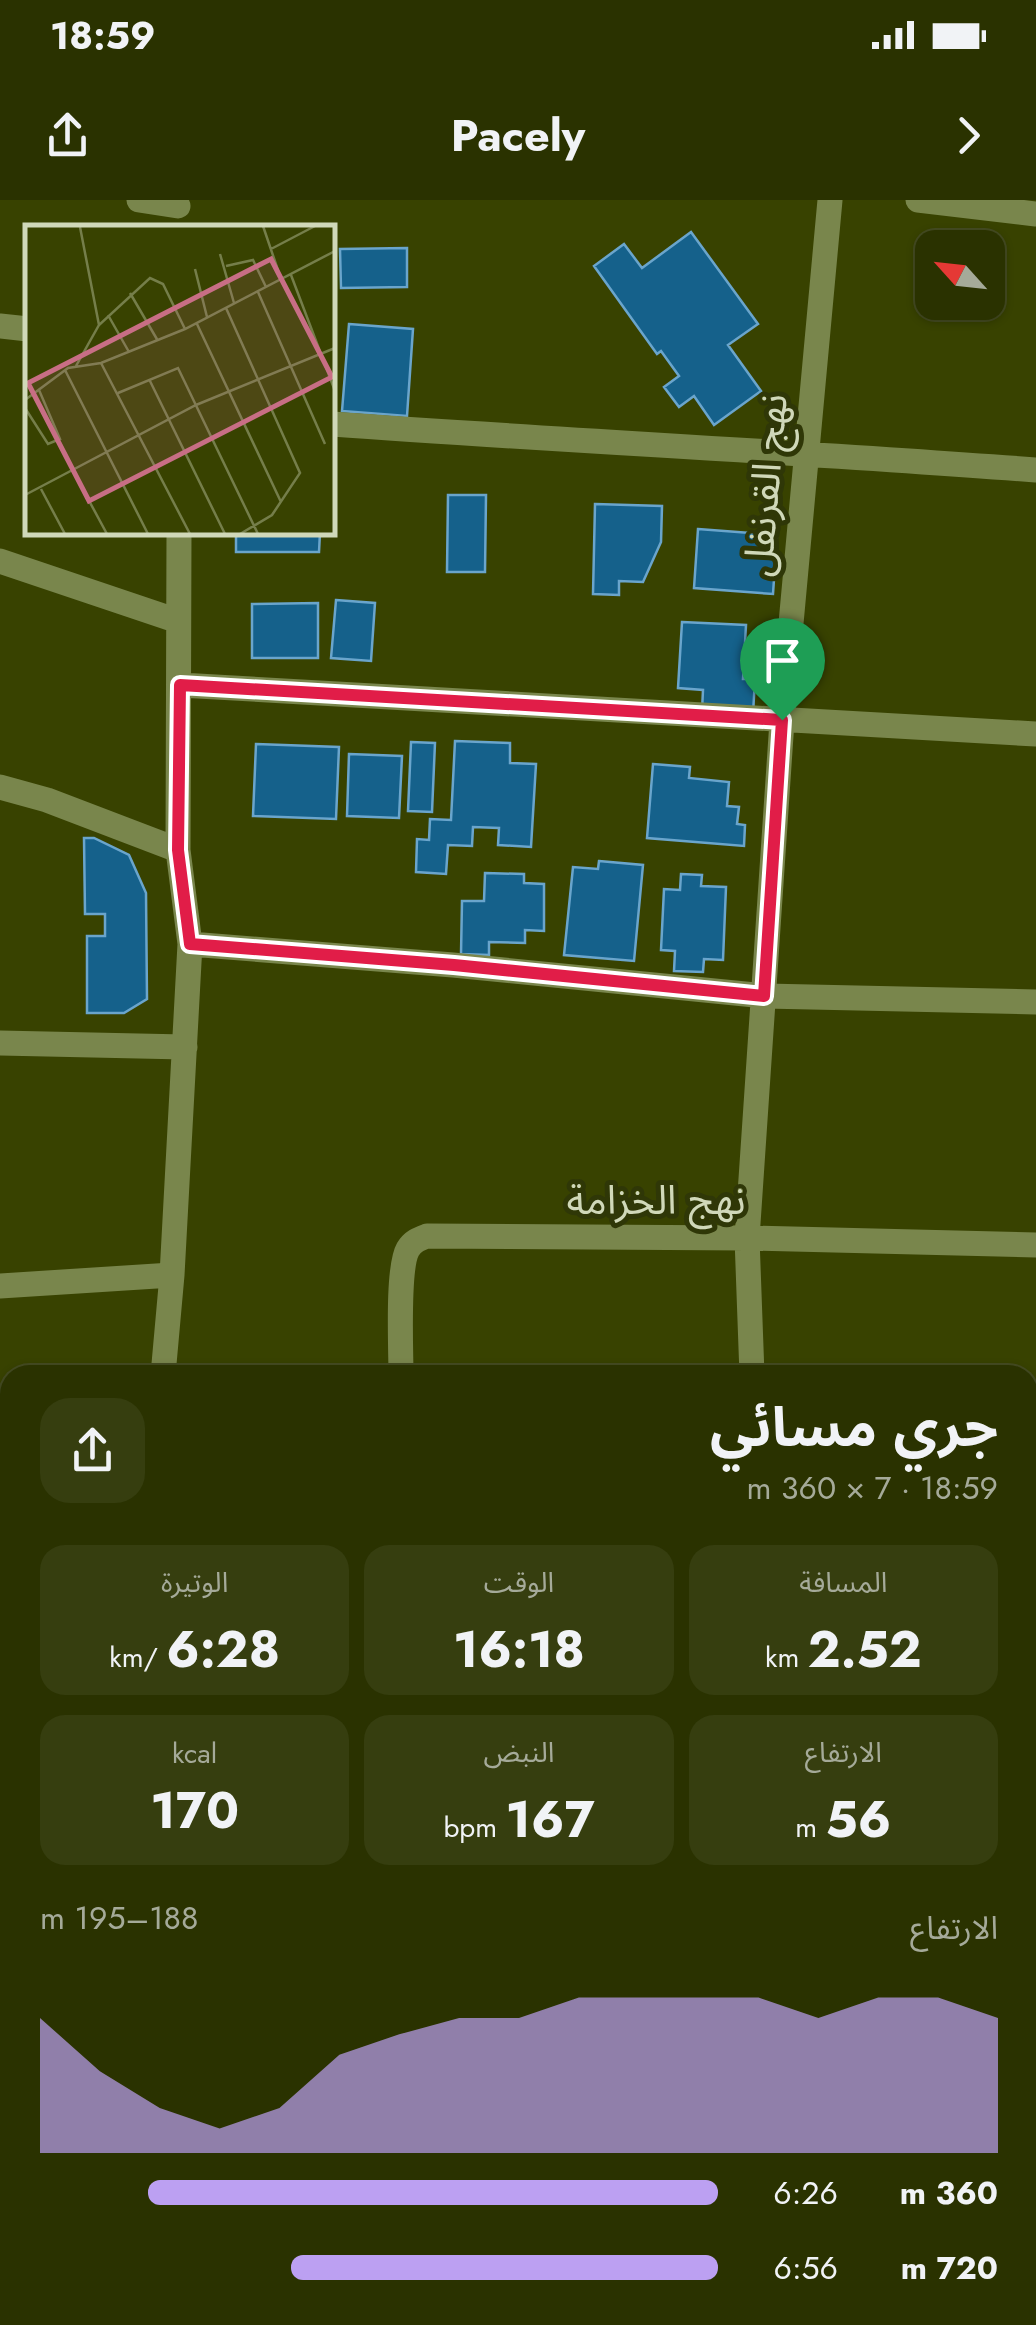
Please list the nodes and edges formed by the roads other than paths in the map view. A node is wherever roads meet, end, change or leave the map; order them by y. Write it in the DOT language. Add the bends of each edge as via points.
graph roads {
  1 [pos="139,200"];
  2 [pos="830,200"];
  3 [pos="918,200"];
  4 [pos="178,211"];
  5 [pos="1036,214"];
  6 [pos="0,326"];
  7 [pos="25,329"];
  8 [pos="335,424"];
  9 [pos="805,453"];
  10 [pos="1036,470"];
  11 [pos="179,535"];
  12 [pos="0,561"];
  13 [pos="178,621"];
  14 [pos="180,685"];
  15 [pos="782,720"];
  16 [pos="1036,734"];
  17 [pos="0,788"];
  18 [pos="178,850"];
  19 [pos="190,944"];
  20 [pos="764,996"];
  21 [pos="1036,1002"];
  22 [pos="0,1043"];
  23 [pos="185,1047"];
  24 [pos="748,1238"];
  25 [pos="1036,1246"];
  26 [pos="172,1276"];
  27 [pos="0,1286"];
  28 [pos="164,1365"];
  29 [pos="400,1365"];
  30 [pos="752,1365"];
  1 -- 4 [label="street"];
  2 -- 9 [label="street, نهج القرنفل"];
  3 -- 5 [label="street"];
  6 -- 7 [label="street"];
  8 -- 9 [label="street"];
  9 -- 10 [label="street"];
  9 -- 15 [label="street, نهج القرنفل"];
  11 -- 13 [label="street"];
  12 -- 13 [label="street"];
  13 -- 14 [label="street"];
  14 -- 15 [label="street"];
  14 -- 18 [label="street"];
  15 -- 16 [label="street"];
  15 -- 20 [label="street, نهج القرنفل"];
  17 -- 18 [label="street"];
  18 -- 19 [label="street"];
  19 -- 20 [label="street"];
  19 -- 23 [label="street"];
  20 -- 21 [label="street"];
  20 -- 24 [label="street, نهج القرنفل"];
  22 -- 23 [label="street"];
  23 -- 26 [label="street"];
  24 -- 25 [label="street, نهج الخزامة"];
  24 -- 29 [label="street, نهج الخزامة" via="416,1240 402,1264"];
  24 -- 30 [label="street, نهج القرنفل"];
  26 -- 27 [label="street"];
  26 -- 28 [label="street"];
}
